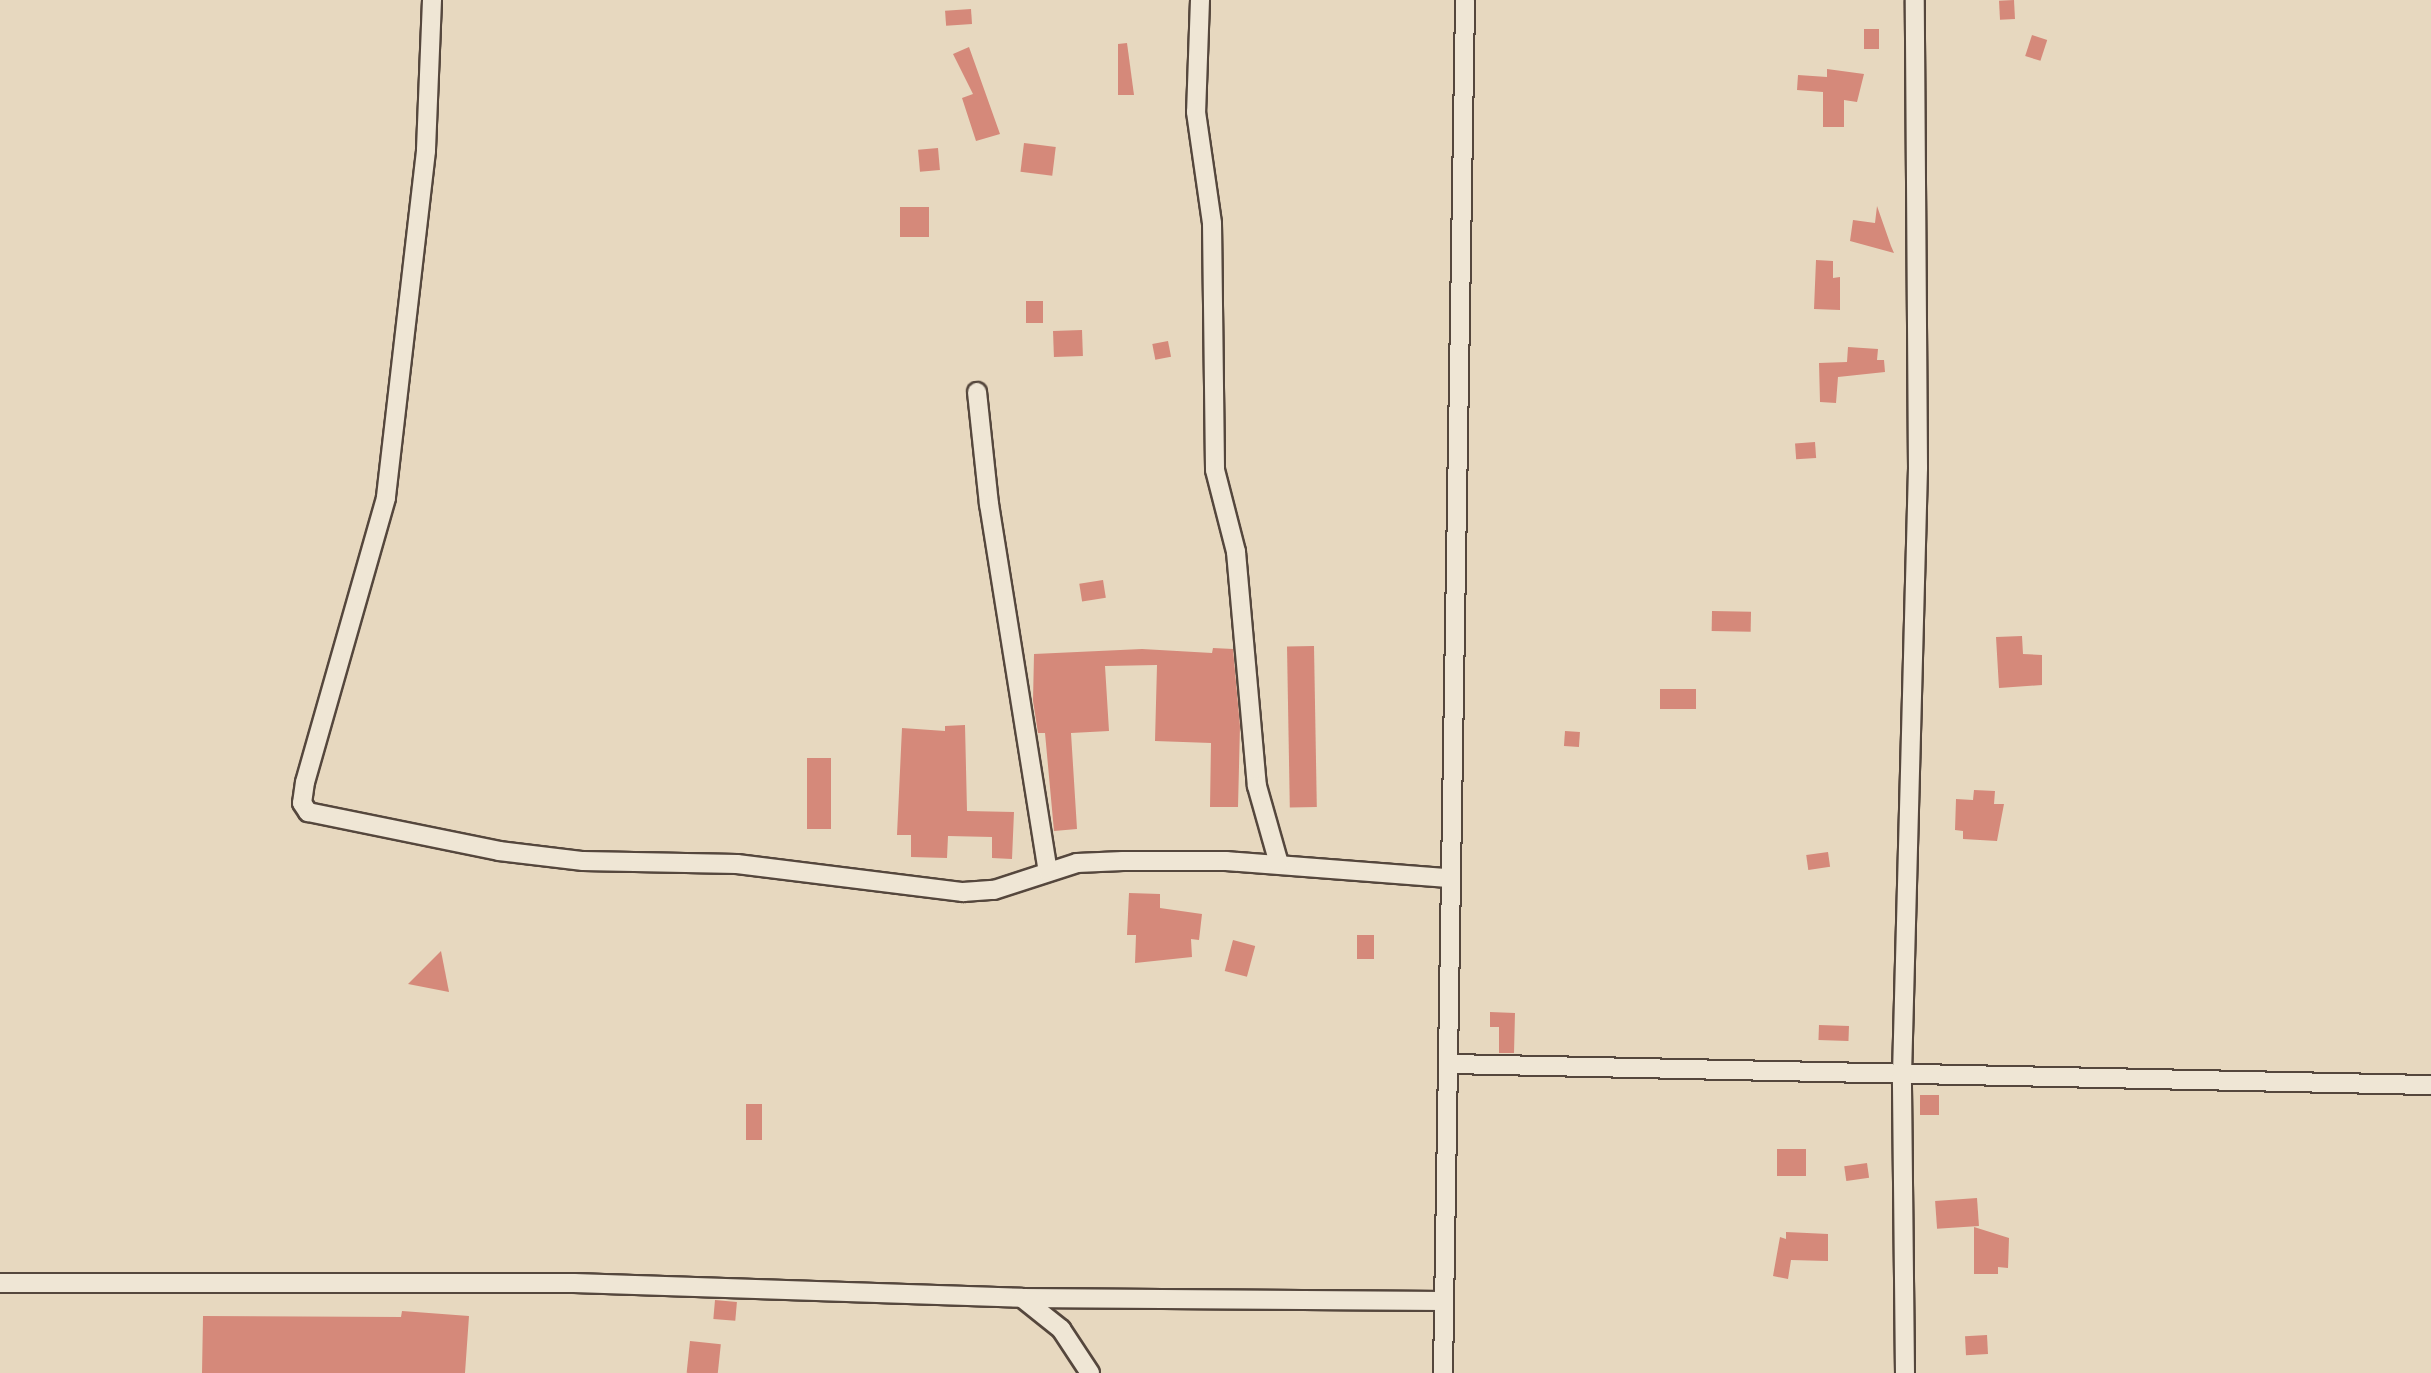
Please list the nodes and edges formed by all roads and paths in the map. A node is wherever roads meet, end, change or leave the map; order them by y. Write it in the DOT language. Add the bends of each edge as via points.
graph roads {
  1 [pos="432,0"];
  2 [pos="1200,0"];
  3 [pos="1465,0"];
  4 [pos="1915,0"];
  5 [pos="977,392"];
  6 [pos="1279,864"];
  7 [pos="1048,871"];
  8 [pos="1448,878"];
  9 [pos="1450,1064"];
  10 [pos="1902,1075"];
  11 [pos="2431,1085"];
  12 [pos="0,1283"];
  13 [pos="1022,1298"];
  14 [pos="1443,1301"];
  15 [pos="1090,1373"];
  16 [pos="1443,1373"];
  17 [pos="1905,1373"];
  1 -- 7 [label="street" via="426,151 386,498 302,803 318,817 362,827 583,861 737,864 963,892 994,890"];
  2 -- 6 [label="street" via="1196,112 1212,223 1215,470 1236,552 1257,786"];
  3 -- 8 [label="street"];
  4 -- 10 [label="street" via="1918,468"];
  5 -- 7 [label="street" via="989,504"];
  6 -- 7 [label="street" via="1123,861 1077,863"];
  6 -- 8 [label="street"];
  8 -- 9 [label="street"];
  9 -- 10 [label="street"];
  9 -- 14 [label="street"];
  10 -- 11 [label="street"];
  10 -- 17 [label="street"];
  12 -- 13 [label="street" via="574,1283"];
  13 -- 14 [label="street"];
  13 -- 15 [label="street" via="1061,1329"];
  14 -- 16 [label="street"];
}
